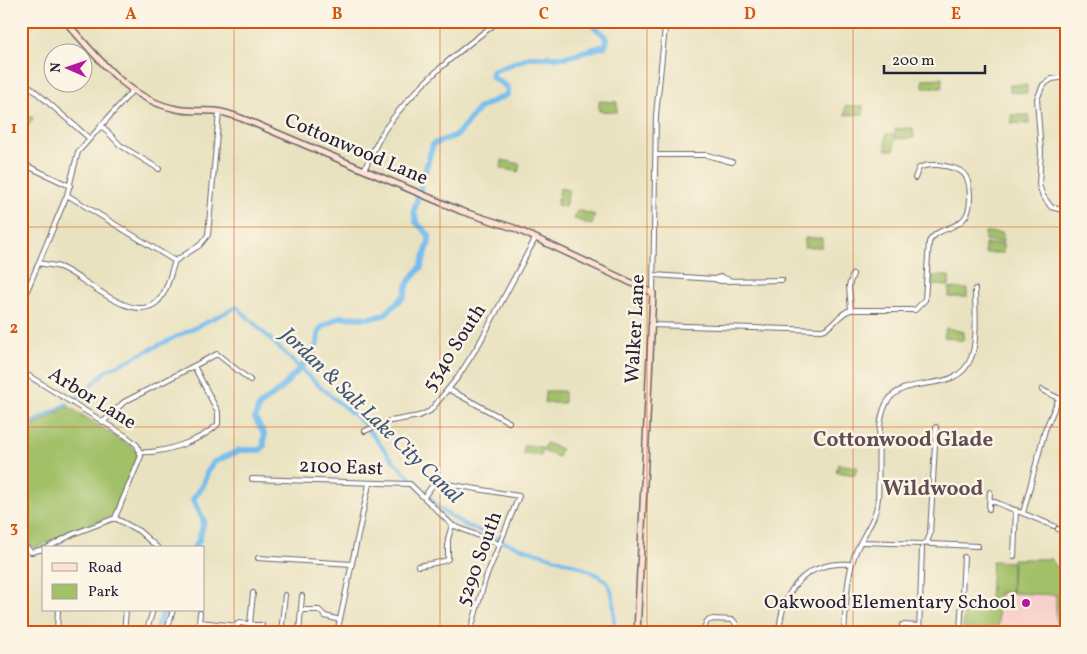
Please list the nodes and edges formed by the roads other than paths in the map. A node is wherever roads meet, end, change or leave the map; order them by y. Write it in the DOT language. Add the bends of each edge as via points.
graph roads {
  1 [pos="65,21"];
  2 [pos="498,21"];
  3 [pos="664,28"];
  4 [pos="1066,77"];
  5 [pos="21,79"];
  6 [pos="132,91"];
  7 [pos="219,112"];
  8 [pos="101,125"];
  9 [pos="89,138"];
  10 [pos="656,155"];
  11 [pos="732,162"];
  12 [pos="22,165"];
  13 [pos="159,169"];
  14 [pos="364,170"];
  15 [pos="915,178"];
  16 [pos="70,186"];
  17 [pos="67,195"];
  18 [pos="1066,211"];
  19 [pos="536,239"];
  20 [pos="175,261"];
  21 [pos="39,263"];
  22 [pos="853,274"];
  23 [pos="654,275"];
  24 [pos="782,280"];
  25 [pos="975,289"];
  26 [pos="653,292"];
  27 [pos="21,305"];
  28 [pos="851,310"];
  29 [pos="652,325"];
  30 [pos="194,366"];
  31 [pos="21,371"];
  32 [pos="250,380"];
  33 [pos="448,390"];
  34 [pos="1042,390"];
  35 [pos="1059,398"];
  36 [pos="1066,402"];
  37 [pos="103,422"];
  38 [pos="509,422"];
  39 [pos="936,427"];
  40 [pos="365,431"];
  41 [pos="141,452"];
  42 [pos="252,479"];
  43 [pos="369,484"];
  44 [pos="990,492"];
  45 [pos="425,495"];
  46 [pos="990,500"];
  47 [pos="989,509"];
  48 [pos="1016,510"];
  49 [pos="1023,513"];
  50 [pos="115,518"];
  51 [pos="452,525"];
  52 [pos="1066,533"];
  53 [pos="501,541"];
  54 [pos="21,542"];
  55 [pos="862,542"];
  56 [pos="927,542"];
  57 [pos="49,546"];
  58 [pos="156,546"];
  59 [pos="978,546"];
  60 [pos="922,548"];
  61 [pos="42,549"];
  62 [pos="1014,556"];
  63 [pos="964,557"];
  64 [pos="258,558"];
  65 [pos="352,564"];
  66 [pos="852,564"];
  67 [pos="418,566"];
  68 [pos="253,593"];
  69 [pos="285,595"];
  70 [pos="302,596"];
  71 [pos="302,610"];
  72 [pos="58,612"];
  73 [pos="126,612"];
  74 [pos="152,612"];
  75 [pos="172,612"];
  76 [pos="200,613"];
  77 [pos="340,620"];
  78 [pos="199,622"];
  79 [pos="250,624"];
  80 [pos="262,625"];
  81 [pos="238,626"];
  82 [pos="902,626"];
  83 [pos="919,626"];
  84 [pos="57,633"];
  85 [pos="124,633"];
  86 [pos="146,633"];
  87 [pos="166,633"];
  88 [pos="198,633"];
  89 [pos="237,633"];
  90 [pos="281,633"];
  91 [pos="299,633"];
  92 [pos="337,633"];
  93 [pos="470,633"];
  94 [pos="637,633"];
  95 [pos="702,633"];
  96 [pos="736,633"];
  97 [pos="779,633"];
  98 [pos="844,633"];
  99 [pos="919,633"];
  100 [pos="960,633"];
  1 -- 6 [label="street, Cottonwood Lane"];
  2 -- 14 [label="street" via="454,54 418,91 384,131"];
  3 -- 10 [label="street, Walker Lane" via="658,81"];
  4 -- 18 [label="street" via="1043,85 1037,99 1040,191 1051,207"];
  5 -- 9 [label="street"];
  6 -- 7 [label="street, Cottonwood Lane" via="170,108"];
  6 -- 8 [label="street"];
  7 -- 14 [label="street, Cottonwood Lane" via="251,122"];
  7 -- 20 [label="street" via="208,235 200,245"];
  8 -- 9 [label="street"];
  8 -- 13 [label="street" via="120,145"];
  9 -- 16 [label="street" via="78,152"];
  10 -- 11 [label="street" via="707,154"];
  10 -- 23 [label="street, Walker Lane"];
  12 -- 16 [label="street"];
  14 -- 19 [label="street, Cottonwood Lane" via="461,211 506,224"];
  15 -- 28 [label="street" via="920,168 926,165 954,167 963,172 970,188 966,216 933,235 929,242 926,293 922,305 906,312"];
  16 -- 17 [label="street"];
  17 -- 20 [label="street"];
  17 -- 21 [label="street"];
  19 -- 26 [label="street, Cottonwood Lane"];
  19 -- 33 [label="street, 5340 South" via="482,339"];
  20 -- 21 [label="street" via="160,299 151,306 139,308 123,304 60,268"];
  21 -- 27 [label="street"];
  22 -- 28 [label="street" via="849,286"];
  23 -- 24 [label="street" via="721,281"];
  23 -- 26 [label="street, Walker Lane"];
  25 -- 55 [label="street" via="973,351 965,368 948,380 900,390 884,406 878,503"];
  26 -- 29 [label="street, Walker Lane"];
  28 -- 29 [label="street" via="822,330"];
  29 -- 94 [label="street, Walker Lane"];
  30 -- 32 [label="street" via="218,354"];
  30 -- 37 [label="street" via="124,402"];
  30 -- 41 [label="street" via="218,412 218,424 173,448"];
  31 -- 37 [label="street, Arbor Lane"];
  33 -- 38 [label="street"];
  33 -- 40 [label="street, 5340 South" via="425,414 385,422"];
  34 -- 35 [label="street"];
  35 -- 36 [label="street"];
  35 -- 49 [label="street" via="1045,430"];
  37 -- 41 [label="street, Arbor Lane" via="126,436"];
  39 -- 56 [label="street"];
  41 -- 50 [label="street, Arbor Lane"];
  42 -- 43 [label="street, 2100 East"];
  43 -- 45 [label="street, 2100 East" via="410,484"];
  43 -- 65 [label="street"];
  44 -- 46 [label="street"];
  45 -- 51 [label="street, 2100 East"];
  45 -- 53 [label="street, 5290 South" via="432,486 441,483 519,496"];
  46 -- 47 [label="street"];
  46 -- 48 [label="street"];
  48 -- 49 [label="street"];
  48 -- 62 [label="street"];
  49 -- 52 [label="street"];
  50 -- 57 [label="street"];
  50 -- 58 [label="street" via="139,531"];
  51 -- 53 [label="street, 2100 East"];
  51 -- 67 [label="street" via="448,559"];
  53 -- 93 [label="street, 5290 South" via="481,590"];
  54 -- 61 [label="street" via="33,552"];
  55 -- 56 [label="street"];
  55 -- 66 [label="street"];
  56 -- 59 [label="street"];
  60 -- 83 [label="street"];
  63 -- 100 [label="street"];
  64 -- 65 [label="street"];
  65 -- 77 [label="street"];
  66 -- 97 [label="street" via="824,566 800,580 785,600"];
  66 -- 98 [label="street"];
  68 -- 79 [label="street"];
  69 -- 90 [label="street"];
  70 -- 71 [label="street"];
  71 -- 77 [label="street" via="319,610 325,616"];
  71 -- 91 [label="street"];
  72 -- 84 [label="street"];
  73 -- 85 [label="street"];
  74 -- 86 [label="street"];
  75 -- 87 [label="street"];
  76 -- 78 [label="street"];
  77 -- 92 [label="street"];
  78 -- 81 [label="street"];
  78 -- 88 [label="street"];
  79 -- 80 [label="street"];
  79 -- 81 [label="street" via="238,623"];
  81 -- 89 [label="street"];
  82 -- 83 [label="street"];
  83 -- 99 [label="street"];
  95 -- 96 [label="street" via="707,621 713,618 733,620"];
}
